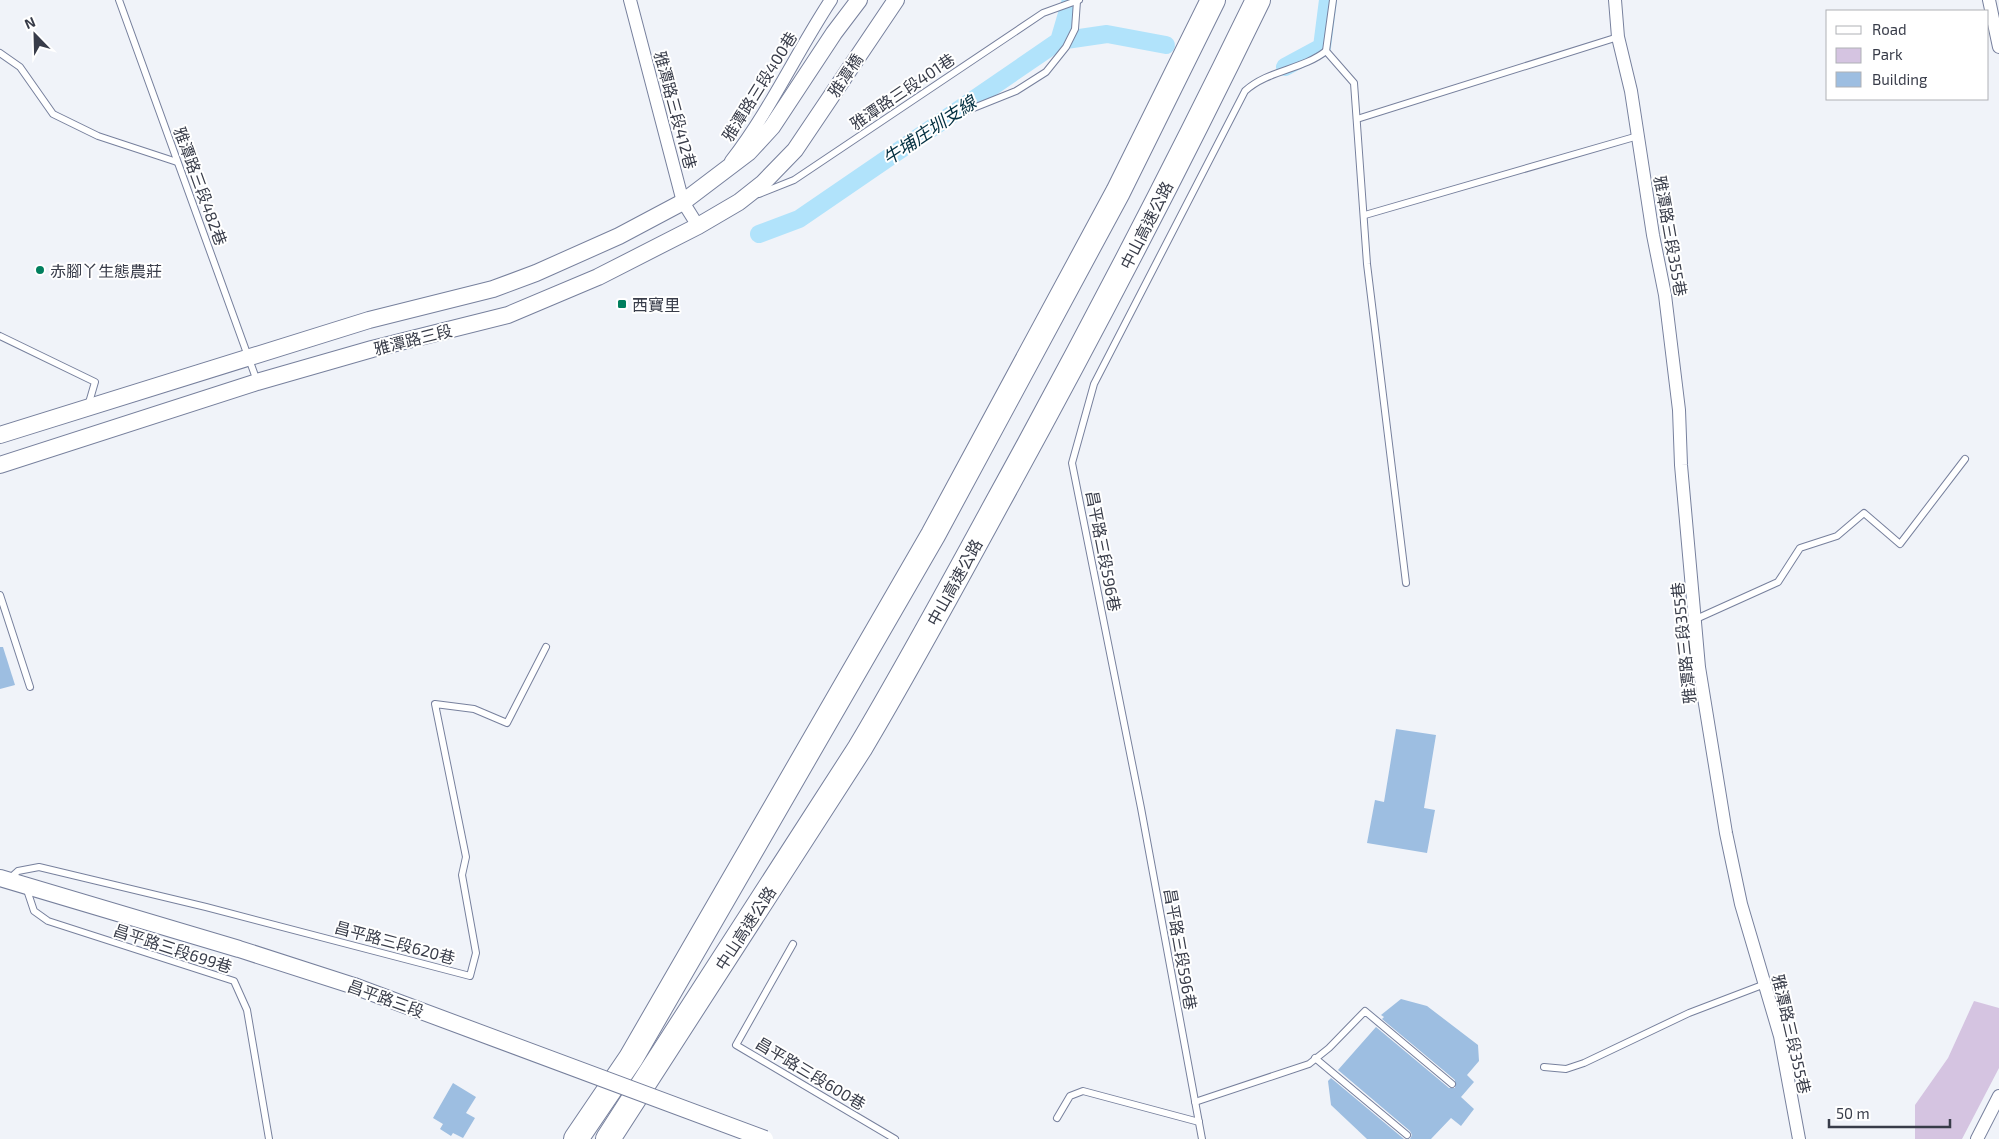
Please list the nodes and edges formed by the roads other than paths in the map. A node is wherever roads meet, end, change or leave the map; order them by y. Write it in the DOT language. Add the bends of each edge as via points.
graph roads {
  1 [pos="119,0"];
  2 [pos="630,0"];
  3 [pos="832,0"];
  4 [pos="859,0"];
  5 [pos="896,0"];
  6 [pos="1213,0"];
  7 [pos="1258,0"];
  8 [pos="1333,0"];
  9 [pos="1615,0"];
  10 [pos="1989,0"];
  11 [pos="1077,1"];
  12 [pos="1618,37"];
  13 [pos="1999,47"];
  14 [pos="1326,51"];
  15 [pos="0,53"];
  16 [pos="966,111"];
  17 [pos="1358,119"];
  18 [pos="772,127"];
  19 [pos="1638,136"];
  20 [pos="795,150"];
  21 [pos="177,162"];
  22 [pos="684,202"];
  23 [pos="739,202"];
  24 [pos="1365,215"];
  25 [pos="698,226"];
  26 [pos="0,336"];
  27 [pos="248,358"];
  28 [pos="257,382"];
  29 [pos="88,407"];
  30 [pos="0,436"];
  31 [pos="1965,459"];
  32 [pos="0,465"];
  33 [pos="1406,583"];
  34 [pos="0,595"];
  35 [pos="1696,619"];
  36 [pos="546,646"];
  37 [pos="30,687"];
  38 [pos="4,880"];
  39 [pos="26,886"];
  40 [pos="793,944"];
  41 [pos="1765,984"];
  42 [pos="631,1058"];
  43 [pos="1315,1058"];
  44 [pos="1544,1067"];
  45 [pos="651,1075"];
  46 [pos="1452,1084"];
  47 [pos="1999,1096"];
  48 [pos="1195,1102"];
  49 [pos="1056,1118"];
  50 [pos="1199,1122"];
  51 [pos="1407,1135"];
  52 [pos="270,1139"];
  53 [pos="558,1139"];
  54 [pos="576,1139"];
  55 [pos="608,1139"];
  56 [pos="622,1139"];
  57 [pos="765,1139"];
  58 [pos="895,1139"];
  59 [pos="1202,1139"];
  60 [pos="1799,1139"];
  61 [pos="1977,1139"];
  1 -- 21 [label="lane, 雅潭路三段482巷"];
  2 -- 22 [label="street, 雅潭路三段412巷"];
  3 -- 22 [label="street, 雅潭路三段400巷" via="750,136 727,166"];
  4 -- 18 [label="street, 雅潭橋"];
  5 -- 20 [label="street, 雅潭橋"];
  6 -- 42 [label="highway, 中山高速公路" via="1118,192 933,535"];
  7 -- 45 [label="highway, 中山高速公路" via="1095,325 896,688"];
  8 -- 14 [label="lane"];
  9 -- 12 [label="street, 雅潭路三段355巷"];
  10 -- 13 [label="street"];
  11 -- 16 [label="lane" via="1075,29 1066,47 1046,72 1016,91"];
  11 -- 23 [label="lane, 雅潭路三段401巷" via="1043,13 998,41 794,180"];
  12 -- 17 [label="lane"];
  12 -- 19 [label="street, 雅潭路三段355巷"];
  14 -- 17 [label="lane" via="1354,83"];
  14 -- 48 [label="lane, 昌平路三段596巷" via="1315,59 1256,81 1245,92 1094,384 1072,462"];
  15 -- 21 [label="lane" via="20,67 53,114 98,136"];
  17 -- 24 [label="lane"];
  18 -- 22 [label="street, 雅潭路三段" via="748,152"];
  19 -- 24 [label="lane"];
  19 -- 35 [label="street, 雅潭路三段355巷" via="1669,324"];
  20 -- 23 [label="street, 雅潭路三段"];
  21 -- 27 [label="lane, 雅潭路三段482巷"];
  22 -- 25 [label="street, 雅潭路三段412巷"];
  22 -- 27 [label="street, 雅潭路三段" via="610,240 493,289 368,320"];
  23 -- 25 [label="street, 雅潭路三段"];
  24 -- 33 [label="lane" via="1368,273"];
  25 -- 28 [label="street, 雅潭路三段" via="598,277 508,315"];
  26 -- 29 [label="lane" via="95,382"];
  27 -- 28 [label="lane, 雅潭路三段482巷"];
  27 -- 29 [label="street, 雅潭路三段"];
  28 -- 32 [label="street, 雅潭路三段"];
  29 -- 30 [label="street, 雅潭路三段"];
  31 -- 35 [label="lane" via="1900,544 1864,512 1837,536 1800,548 1778,582"];
  34 -- 37 [label="lane"];
  35 -- 41 [label="street, 雅潭路三段355巷" via="1699,667 1726,833 1741,904"];
  36 -- 38 [label="lane, 昌平路三段620巷" via="507,723 474,709 435,704 466,857 462,875 476,953 470,976 39,867 18,871"];
  38 -- 39 [label="street, 昌平路三段"];
  39 -- 52 [label="lane, 昌平路三段699巷" via="34,911 48,921 234,981 247,1010"];
  39 -- 57 [label="street, 昌平路三段, bridge" via="354,986"];
  40 -- 58 [label="lane, 昌平路三段600巷" via="736,1045"];
  41 -- 44 [label="lane" via="1689,1013 1584,1063 1566,1069"];
  41 -- 60 [label="street, 雅潭路三段355巷" via="1780,1036"];
  42 -- 53 [label="highway"];
  42 -- 54 [label="highway, 中山高速公路"];
  43 -- 46 [label="lane" via="1365,1011"];
  43 -- 48 [label="lane" via="1309,1064"];
  43 -- 51 [label="lane"];
  45 -- 55 [label="highway, 中山高速公路"];
  45 -- 56 [label="highway"];
  47 -- 61 [label="street"];
  48 -- 50 [label="lane, 昌平路三段596巷"];
  49 -- 50 [label="lane" via="1070,1096 1083,1091"];
  50 -- 59 [label="lane, 昌平路三段596巷"];
}
